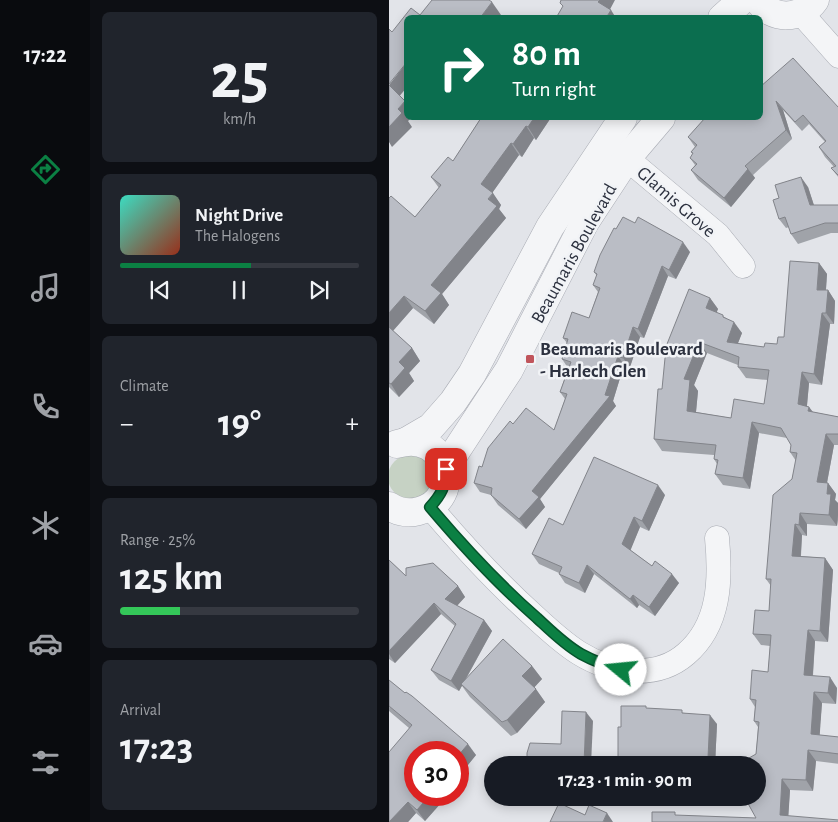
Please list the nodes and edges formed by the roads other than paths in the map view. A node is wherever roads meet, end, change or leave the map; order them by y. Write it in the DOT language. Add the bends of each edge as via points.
graph roads {
  1 [pos="742,0"];
  2 [pos="782,10"];
  3 [pos="725,15"];
  4 [pos="838,56"];
  5 [pos="622,120"];
  6 [pos="659,120"];
  7 [pos="606,141"];
  8 [pos="627,158"];
  9 [pos="743,266"];
  10 [pos="398,444"];
  11 [pos="446,469"];
  12 [pos="430,507"];
  13 [pos="393,513"];
  14 [pos="717,538"];
  1 -- 3 [label="street"];
  2 -- 4 [label="street"];
  5 -- 7 [label="street, Beaumaris Boulevard"];
  6 -- 8 [label="street, Beaumaris Boulevard"];
  7 -- 8 [label="street, Glamis Grove"];
  7 -- 10 [label="street, Beaumaris Boulevard" via="550,227 472,374 453,402 431,427"];
  8 -- 9 [label="street, Glamis Grove" via="718,235"];
  8 -- 11 [label="street, Beaumaris Boulevard" via="585,222 509,370"];
  10 -- 11 [label="street" via="419,442 429,447 438,454"];
  11 -- 12 [label="street, Beaumaris Boulevard" via="445,486"];
  12 -- 13 [label="street" via="416,512"];
  12 -- 14 [label="street" via="479,563 555,635 600,664 632,671 669,666 687,653 705,633 715,608 719,584"];
}
